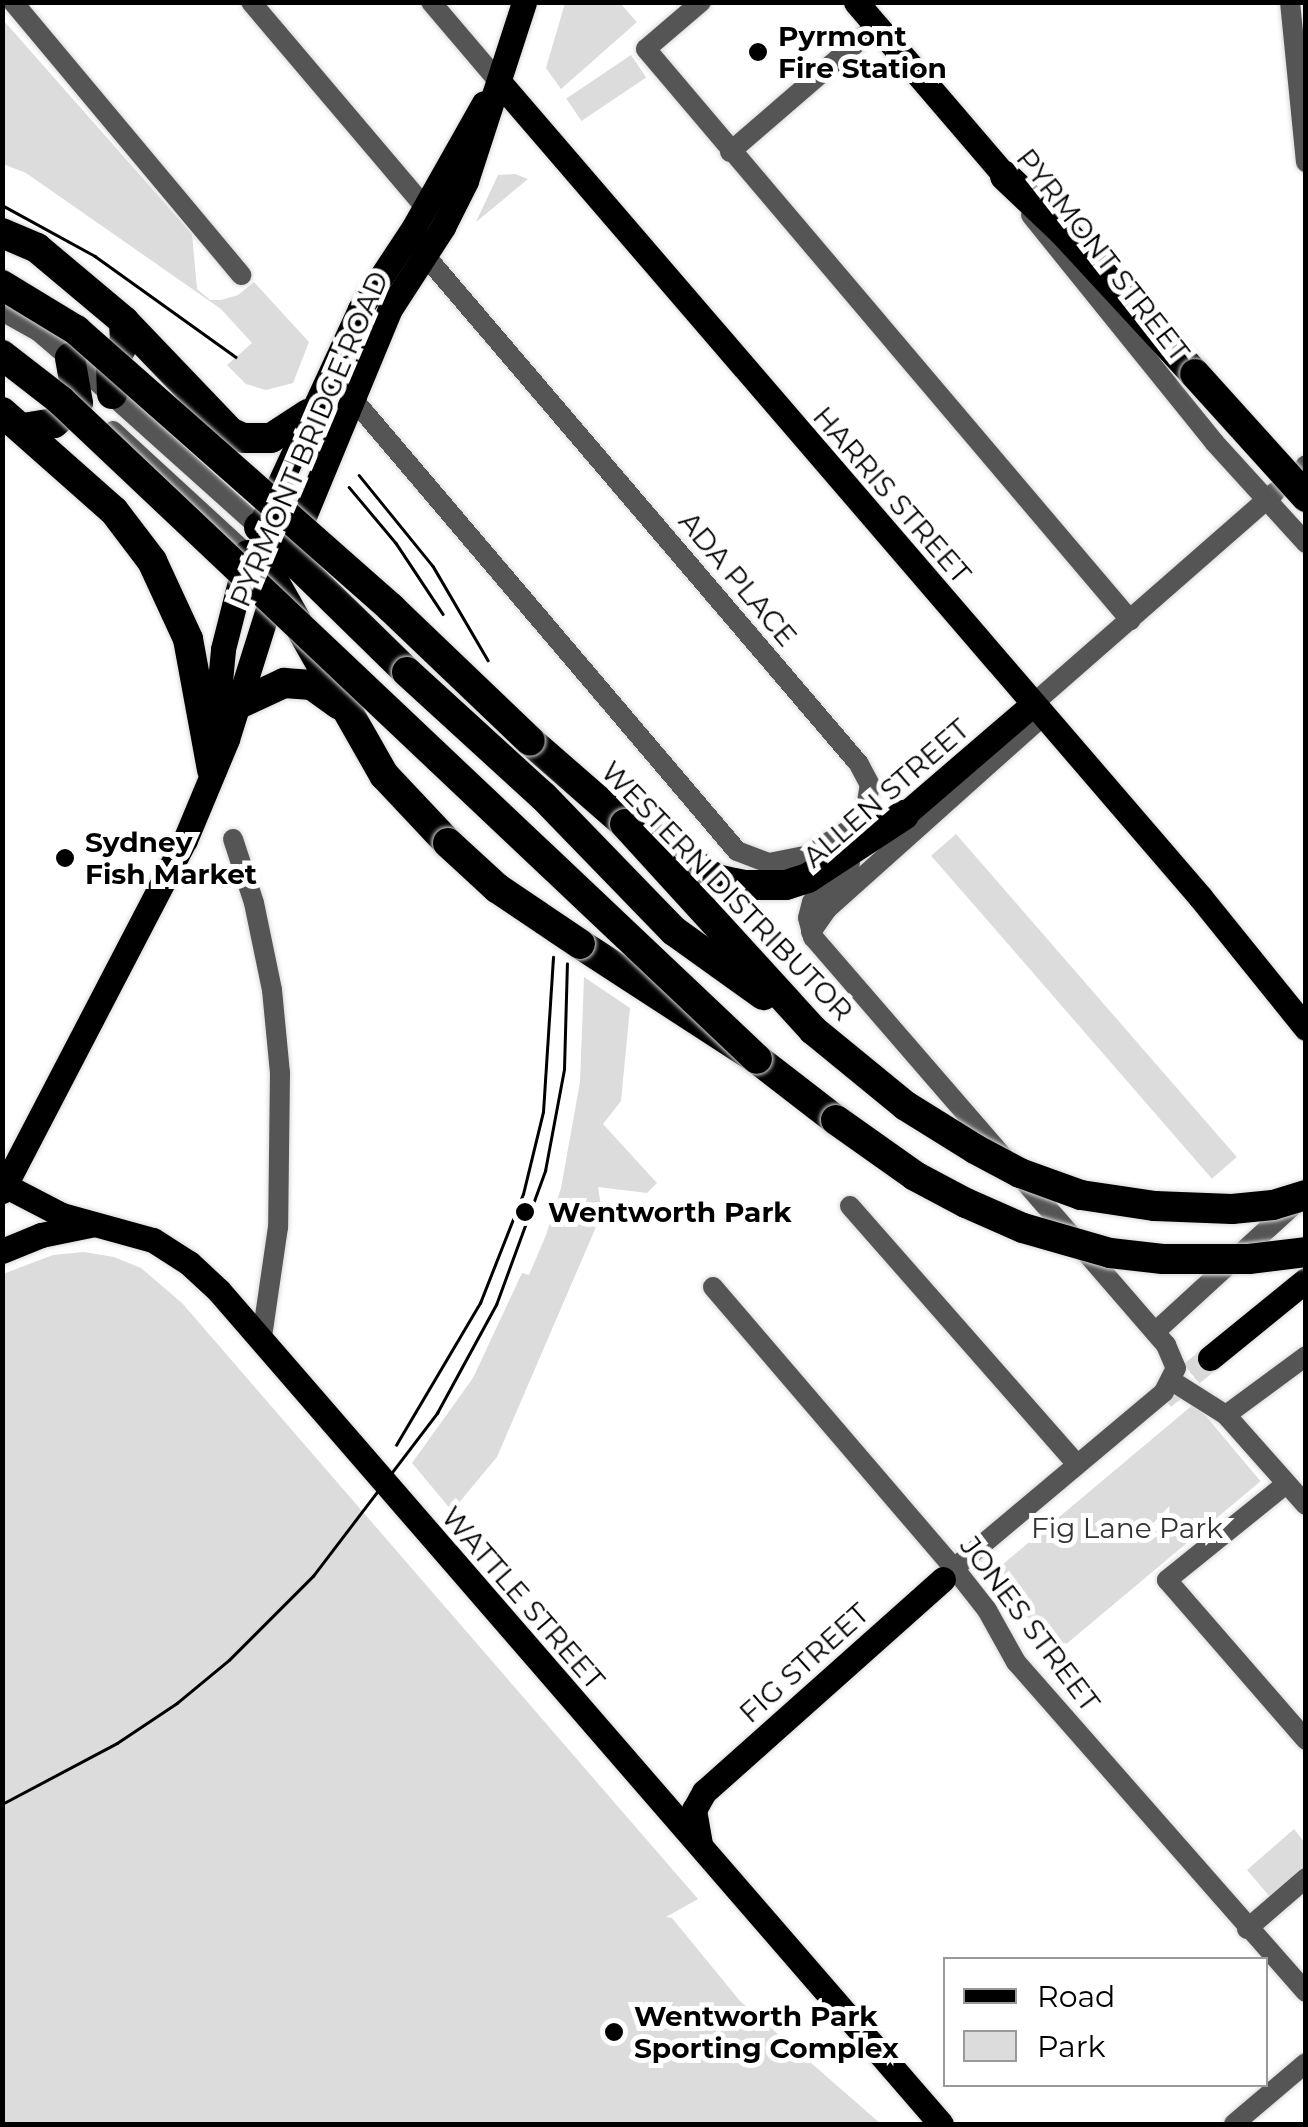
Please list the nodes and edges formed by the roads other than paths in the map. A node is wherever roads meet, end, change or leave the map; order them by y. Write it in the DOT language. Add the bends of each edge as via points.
graph roads {
  1 [pos="14,2"];
  2 [pos="250,2"];
  3 [pos="431,2"];
  4 [pos="524,2"];
  5 [pos="701,2"];
  6 [pos="856,2"];
  7 [pos="1290,2"];
  8 [pos="876,26"];
  9 [pos="498,82"];
  10 [pos="730,152"];
  11 [pos="1306,162"];
  12 [pos="1006,176"];
  13 [pos="424,208"];
  14 [pos="443,227"];
  15 [pos="2,233"];
  16 [pos="424,253"];
  17 [pos="241,275"];
  18 [pos="2,284"];
  19 [pos="2,310"];
  20 [pos="124,320"];
  21 [pos="2,351"];
  22 [pos="87,387"];
  23 [pos="353,398"];
  24 [pos="308,414"];
  25 [pos="27,421"];
  26 [pos="1282,496"];
  27 [pos="254,541"];
  28 [pos="1306,543"];
  29 [pos="287,556"];
  30 [pos="276,585"];
  31 [pos="1130,620"];
  32 [pos="240,704"];
  33 [pos="1038,710"];
  34 [pos="346,711"];
  35 [pos="212,770"];
  36 [pos="904,816"];
  37 [pos="624,824"];
  38 [pos="233,839"];
  39 [pos="811,932"];
  40 [pos="1306,1028"];
  41 [pos="813,1030"];
  42 [pos="757,1059"];
  43 [pos="4,1189"];
  44 [pos="1306,1194"];
  45 [pos="850,1206"];
  46 [pos="95,1224"];
  47 [pos="2,1251"];
  48 [pos="1306,1252"];
  49 [pos="1306,1280"];
  50 [pos="713,1288"];
  51 [pos="1154,1332"];
  52 [pos="262,1337"];
  53 [pos="1306,1356"];
  54 [pos="1210,1358"];
  55 [pos="1172,1381"];
  56 [pos="1226,1415"];
  57 [pos="1076,1463"];
  58 [pos="1286,1484"];
  59 [pos="1306,1505"];
  60 [pos="949,1574"];
  61 [pos="1306,1740"];
  62 [pos="647,1788"];
  63 [pos="704,1792"];
  64 [pos="702,1849"];
  65 [pos="1306,1878"];
  66 [pos="1247,1930"];
  67 [pos="1306,1992"];
  68 [pos="1306,2063"];
  69 [pos="941,2124"];
  70 [pos="1234,2124"];
  1 -- 17 [label="street"];
  2 -- 13 [label="street"];
  3 -- 9 [label="street, HARRIS STREET"];
  4 -- 9 [label="main road, PYRMONT BRIDGE ROAD"];
  5 -- 10 [label="street" via="646,50"];
  6 -- 8 [label="main road, PYRMONT STREET"];
  7 -- 11 [label="street"];
  8 -- 10 [label="street"];
  8 -- 12 [label="main road, PYRMONT STREET"];
  9 -- 13 [label="main road, PYRMONT BRIDGE ROAD"];
  9 -- 14 [label="main road, PYRMONT BRIDGE ROAD" via="481,143"];
  9 -- 33 [label="main road, HARRIS STREET"];
  10 -- 31 [label="street"];
  12 -- 26 [label="street, PYRMONT STREET" via="1129,340"];
  12 -- 26 [label="highway, bridge" via="1195,374"];
  13 -- 14 [label="street"];
  13 -- 24 [label="main road, PYRMONT BRIDGE ROAD" via="360,309"];
  14 -- 16 [label="main road, PYRMONT BRIDGE ROAD"];
  15 -- 20 [label="highway" via="38,248"];
  16 -- 23 [label="main road, PYRMONT BRIDGE ROAD" via="390,309"];
  16 -- 23 [label="street, ADA PLACE" via="859,764 870,785 864,821 805,856 769,863 736,851"];
  18 -- 37 [label="highway, WESTERN DISTRIBUTOR, bridge" via="91,343"];
  19 -- 22 [label="street"];
  20 -- 22 [label="highway" via="125,341"];
  20 -- 24 [label="highway" via="230,432 271,438"];
  21 -- 22 [label="street"];
  21 -- 42 [label="highway, bridge"];
  22 -- 25 [label="highway"];
  22 -- 27 [label="street"];
  22 -- 27 [label="street"];
  23 -- 29 [label="main road, PYRMONT BRIDGE ROAD"];
  24 -- 27 [label="main road, PYRMONT BRIDGE ROAD"];
  25 -- 35 [label="highway" via="152,561 188,639"];
  26 -- 28 [label="street, PYRMONT STREET"];
  26 -- 31 [label="street, ALLEN STREET"];
  27 -- 29 [label="highway"];
  27 -- 30 [label="highway"];
  27 -- 35 [label="main road, PYRMONT BRIDGE ROAD" via="223,649"];
  29 -- 30 [label="main road, PYRMONT BRIDGE ROAD"];
  29 -- 41 [label="highway, bridge" via="543,796 674,931"];
  30 -- 32 [label="main road, PYRMONT BRIDGE ROAD"];
  30 -- 34 [label="highway"];
  31 -- 33 [label="street, ALLEN STREET"];
  32 -- 34 [label="highway" via="298,684 330,694"];
  32 -- 35 [label="main road, PYRMONT BRIDGE ROAD"];
  33 -- 36 [label="main road, ALLEN STREET"];
  33 -- 39 [label="street, ALLEN STREET" via="827,908"];
  33 -- 40 [label="main road, HARRIS STREET"];
  34 -- 42 [label="highway, bridge" via="384,774 497,888"];
  35 -- 43 [label="main road, PYRMONT BRIDGE ROAD" via="185,840"];
  36 -- 37 [label="highway" via="808,878 786,885 716,879"];
  36 -- 39 [label="street, ALLEN STREET" via="818,892 808,913"];
  37 -- 41 [label="highway, WESTERN DISTRIBUTOR, bridge"];
  38 -- 52 [label="street" via="268,973 280,1073 278,1227"];
  39 -- 51 [label="street"];
  41 -- 44 [label="highway, WESTERN DISTRIBUTOR, bridge" via="906,1106 975,1149 1081,1195 1193,1210 1272,1205"];
  42 -- 48 [label="highway, bridge" via="916,1176 1024,1228 1110,1253 1163,1259"];
  43 -- 46 [label="main road, WATTLE STREET"];
  44 -- 51 [label="street"];
  45 -- 57 [label="street"];
  46 -- 47 [label="main road"];
  46 -- 52 [label="main road, WATTLE STREET" via="173,1251"];
  49 -- 54 [label="main road"];
  50 -- 60 [label="street, JONES STREET"];
  51 -- 55 [label="street" via="1174,1356"];
  52 -- 62 [label="main road, WATTLE STREET"];
  53 -- 56 [label="street"];
  55 -- 56 [label="street"];
  55 -- 57 [label="street"];
  56 -- 58 [label="street"];
  57 -- 60 [label="street"];
  58 -- 59 [label="street"];
  58 -- 61 [label="street" via="1167,1580"];
  60 -- 63 [label="main road, FIG STREET"];
  60 -- 66 [label="street, JONES STREET" via="986,1610 1016,1662"];
  62 -- 63 [label="main road" via="668,1797"];
  62 -- 64 [label="main road, WATTLE STREET"];
  63 -- 64 [label="main road" via="694,1810"];
  64 -- 69 [label="main road, WATTLE STREET"];
  65 -- 66 [label="street"];
  66 -- 67 [label="street, JONES STREET"];
  68 -- 70 [label="street"];
}
